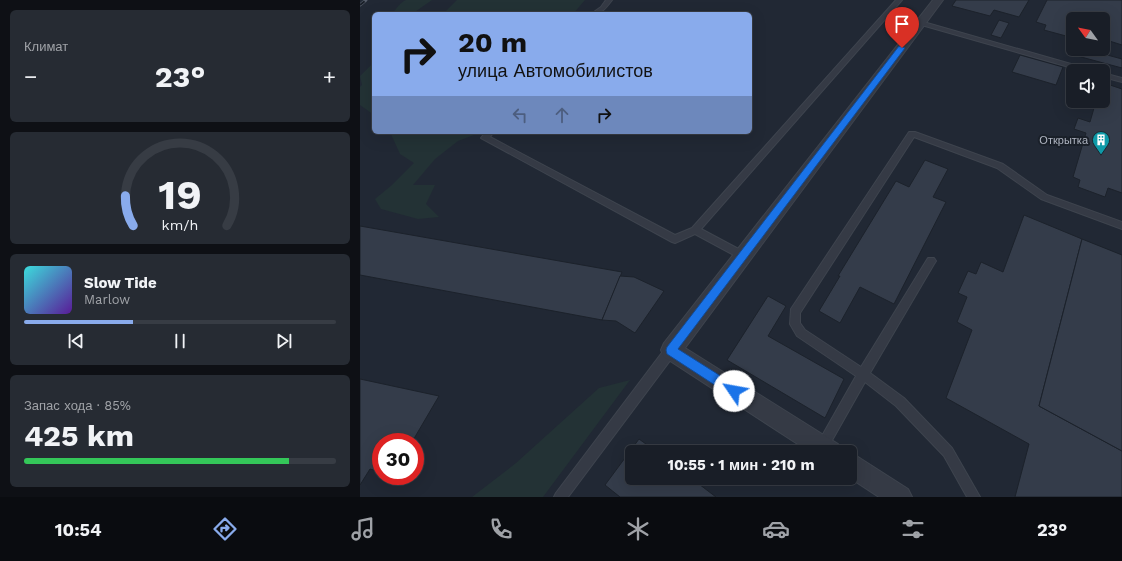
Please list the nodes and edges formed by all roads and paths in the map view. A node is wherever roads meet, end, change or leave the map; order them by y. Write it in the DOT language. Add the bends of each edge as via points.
graph roads {
  1 [pos="609,0"];
  2 [pos="899,0"];
  3 [pos="938,0"];
  4 [pos="597,12"];
  5 [pos="920,23"];
  6 [pos="1066,64"];
  7 [pos="1110,77"];
  8 [pos="1122,80"];
  9 [pos="488,134"];
  10 [pos="1122,226"];
  11 [pos="695,230"];
  12 [pos="743,256"];
  13 [pos="931,261"];
  14 [pos="671,350"];
  15 [pos="863,374"];
  16 [pos="820,445"];
  17 [pos="828,445"];
  18 [pos="857,469"];
  19 [pos="560,497"];
  20 [pos="900,497"];
  21 [pos="974,497"];
  1 -- 4 [label="lane"];
  2 -- 11 [label="lane"];
  3 -- 5 [label="street"];
  5 -- 6 [label="lane"];
  5 -- 12 [label="street"];
  7 -- 8 [label="lane"];
  9 -- 11 [label="lane" via="485,138 676,239"];
  10 -- 15 [label="lane" via="1044,197 1000,166 912,134 795,312 796,324 801,332"];
  11 -- 12 [label="lane"];
  12 -- 14 [label="street"];
  13 -- 15 [label="lane"];
  14 -- 16 [label="street"];
  14 -- 19 [label="lane"];
  15 -- 17 [label="lane"];
  15 -- 21 [label="lane" via="900,402 948,452"];
  18 -- 20 [label="street"];
}
